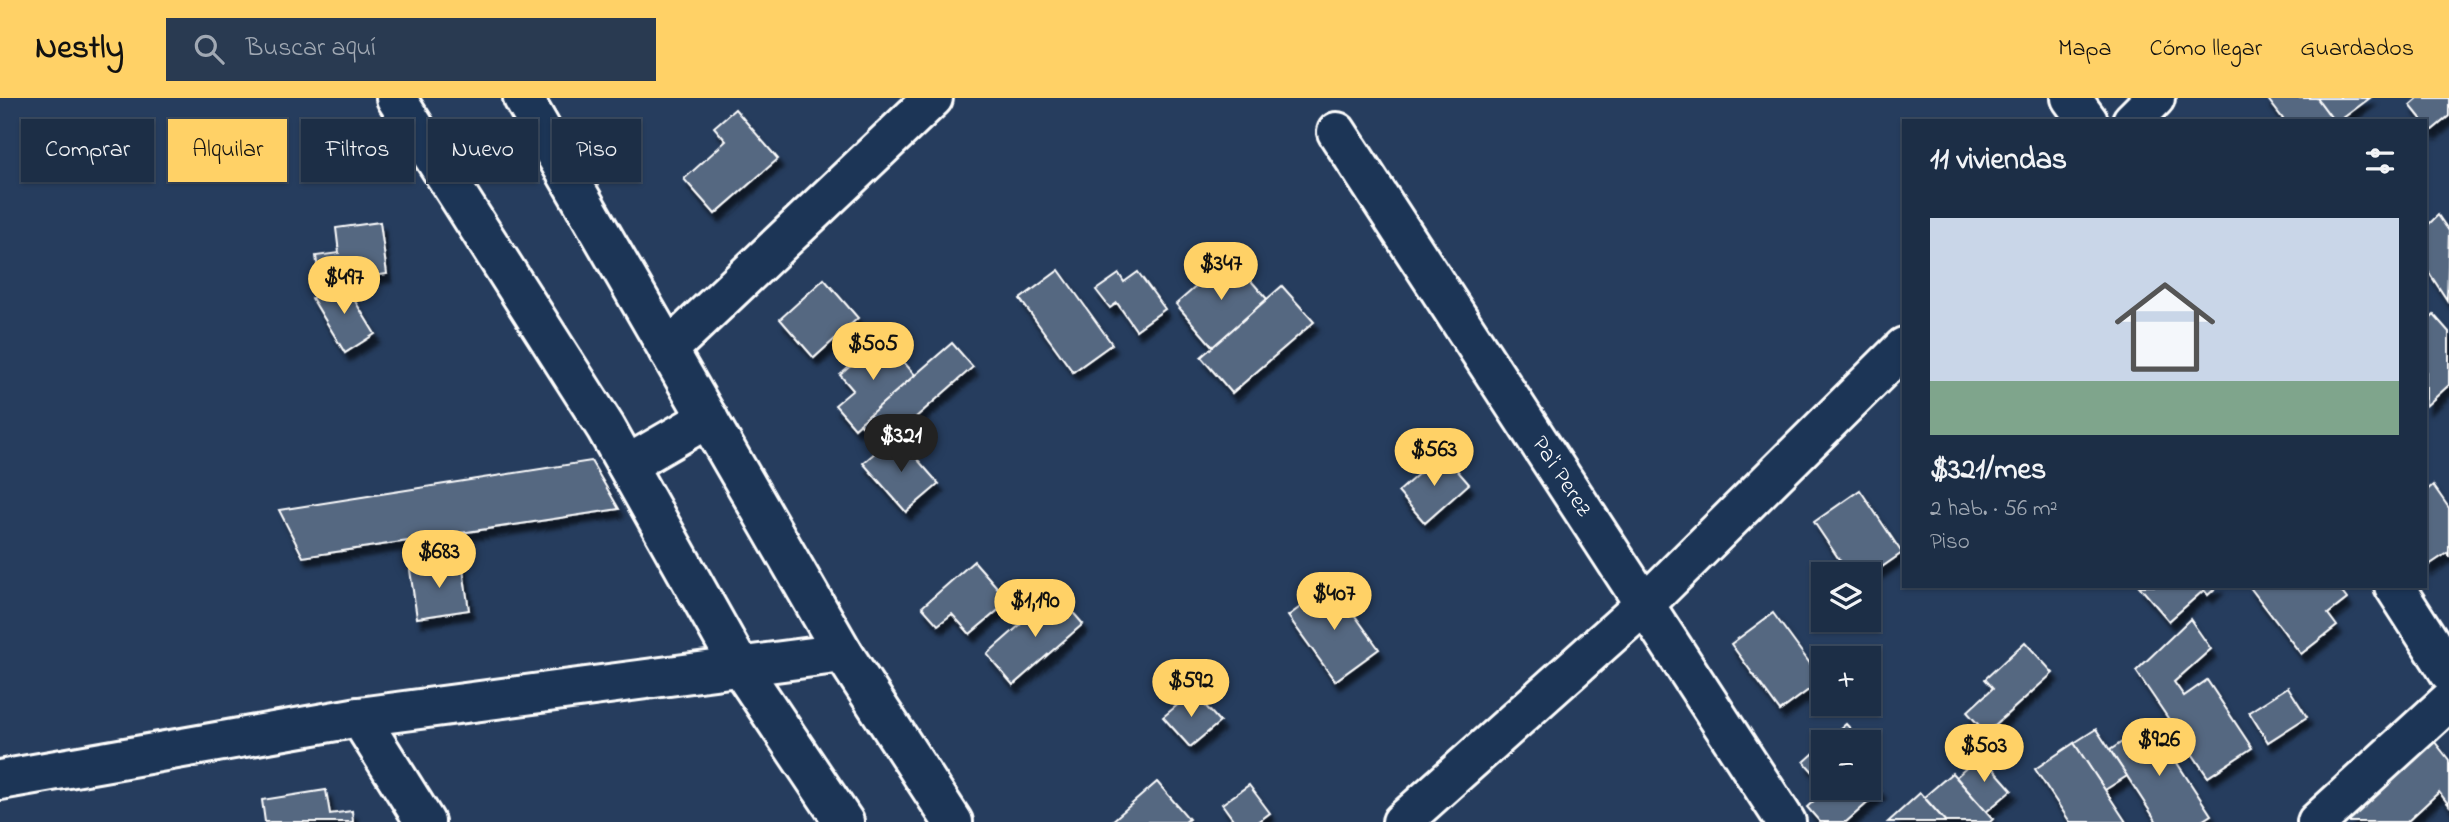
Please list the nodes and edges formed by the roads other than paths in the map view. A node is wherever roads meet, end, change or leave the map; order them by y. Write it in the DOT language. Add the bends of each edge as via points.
graph roads {
  1 [pos="396,98"];
  2 [pos="523,98"];
  3 [pos="933,98"];
  4 [pos="2071,98"];
  5 [pos="2155,98"];
  6 [pos="2087,119"];
  7 [pos="2134,119"];
  8 [pos="1337,132"];
  9 [pos="1902,349"];
  10 [pos="668,350"];
  11 [pos="708,418"];
  12 [pos="627,465"];
  13 [pos="2395,588"];
  14 [pos="1643,606"];
  15 [pos="844,653"];
  16 [pos="740,667"];
  17 [pos="2449,672"];
  18 [pos="2449,701"];
  19 [pos="359,717"];
  20 [pos="0,780"];
  21 [pos="425,822"];
  22 [pos="844,822"];
  23 [pos="953,822"];
  24 [pos="1402,822"];
  25 [pos="1786,822"];
  26 [pos="2317,822"];
  1 -- 12 [label="street"];
  2 -- 10 [label="street"];
  3 -- 10 [label="street"];
  4 -- 6 [label="street"];
  5 -- 7 [label="street"];
  8 -- 14 [label="street, Pa'i Perez"];
  9 -- 14 [label="street"];
  10 -- 11 [label="street"];
  11 -- 12 [label="street"];
  11 -- 15 [label="street"];
  12 -- 16 [label="street"];
  13 -- 17 [label="street"];
  14 -- 24 [label="street"];
  14 -- 25 [label="street, Pa'i Perez"];
  15 -- 16 [label="street"];
  15 -- 23 [label="street"];
  16 -- 19 [label="street"];
  16 -- 22 [label="street"];
  18 -- 26 [label="street"];
  19 -- 20 [label="street"];
  19 -- 21 [label="street"];
}
